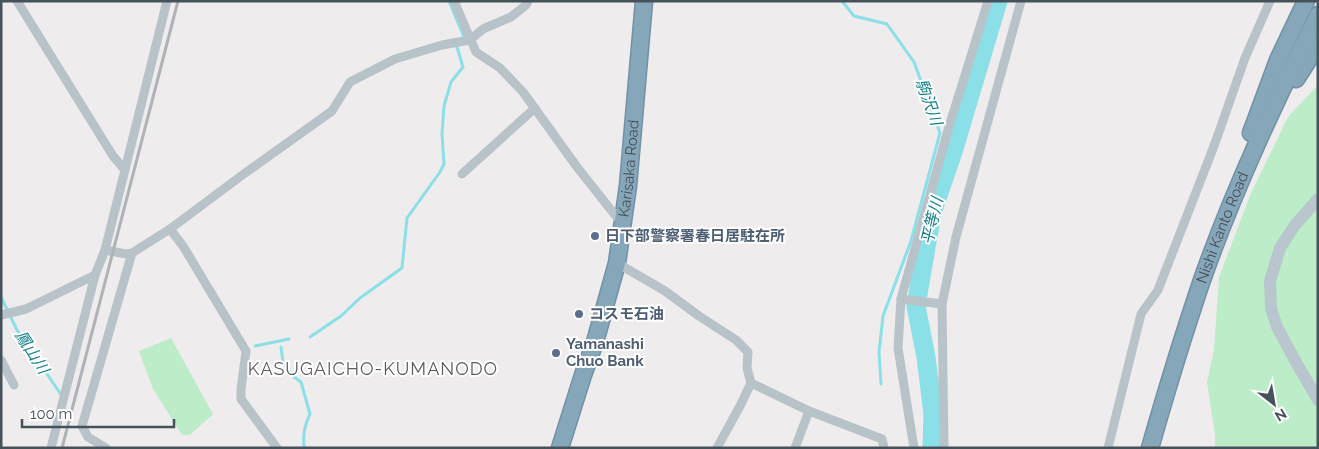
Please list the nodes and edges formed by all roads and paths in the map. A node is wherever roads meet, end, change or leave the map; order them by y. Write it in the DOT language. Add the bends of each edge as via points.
graph roads {
  1 [pos="167,1"];
  2 [pos="454,1"];
  3 [pos="528,1"];
  4 [pos="644,1"];
  5 [pos="988,1"];
  6 [pos="1021,1"];
  7 [pos="1270,1"];
  8 [pos="1306,1"];
  9 [pos="21,2"];
  10 [pos="1318,15"];
  11 [pos="470,40"];
  12 [pos="1318,45"];
  13 [pos="534,108"];
  14 [pos="1260,138"];
  15 [pos="125,170"];
  16 [pos="462,174"];
  17 [pos="1318,199"];
  18 [pos="623,224"];
  19 [pos="170,229"];
  20 [pos="105,250"];
  21 [pos="129,254"];
  22 [pos="617,263"];
  23 [pos="95,275"];
  24 [pos="1202,280"];
  25 [pos="901,299"];
  26 [pos="942,304"];
  27 [pos="1,315"];
  28 [pos="1,360"];
  29 [pos="750,384"];
  30 [pos="14,385"];
  31 [pos="1318,400"];
  32 [pos="809,411"];
  33 [pos="51,448"];
  34 [pos="106,448"];
  35 [pos="276,448"];
  36 [pos="560,448"];
  37 [pos="717,448"];
  38 [pos="795,448"];
  39 [pos="884,448"];
  40 [pos="914,448"];
  41 [pos="944,448"];
  42 [pos="1108,448"];
  43 [pos="1150,448"];
  1 -- 15 [label="street"];
  2 -- 11 [label="street"];
  3 -- 11 [label="street" via="511,16 483,29"];
  4 -- 18 [label="highway, Karisaka Road"];
  5 -- 25 [label="street"];
  6 -- 26 [label="street" via="956,237"];
  7 -- 42 [label="street" via="1245,58 1158,290 1141,314"];
  8 -- 24 [label="highway" via="1278,60"];
  9 -- 15 [label="street" via="113,156"];
  10 -- 14 [label="highway, Nishi Kanto Road"];
  11 -- 13 [label="street" via="476,52 500,68"];
  11 -- 19 [label="street" via="395,59 350,82 332,111"];
  12 -- 14 [label="highway"];
  13 -- 16 [label="street"];
  13 -- 18 [label="street"];
  14 -- 24 [label="highway, Nishi Kanto Road"];
  15 -- 20 [label="street"];
  17 -- 31 [label="street" via="1280,248 1270,281 1271,308 1277,327"];
  18 -- 22 [label="highway, Karisaka Road"];
  19 -- 21 [label="street"];
  19 -- 35 [label="street" via="246,351 241,399"];
  20 -- 21 [label="street"];
  20 -- 23 [label="street"];
  21 -- 34 [label="street" via="82,426 88,437"];
  22 -- 29 [label="street" via="665,291 736,340 748,352"];
  22 -- 36 [label="highway, Karisaka Road"];
  23 -- 27 [label="street" via="26,309"];
  23 -- 33 [label="street"];
  24 -- 43 [label="highway, Nishi Kanto Road"];
  25 -- 26 [label="street"];
  25 -- 40 [label="street" via="898,348"];
  26 -- 41 [label="street"];
  28 -- 30 [label="street"];
  29 -- 32 [label="street"];
  29 -- 37 [label="street"];
  32 -- 38 [label="street"];
  32 -- 39 [label="street" via="882,439"];
}
